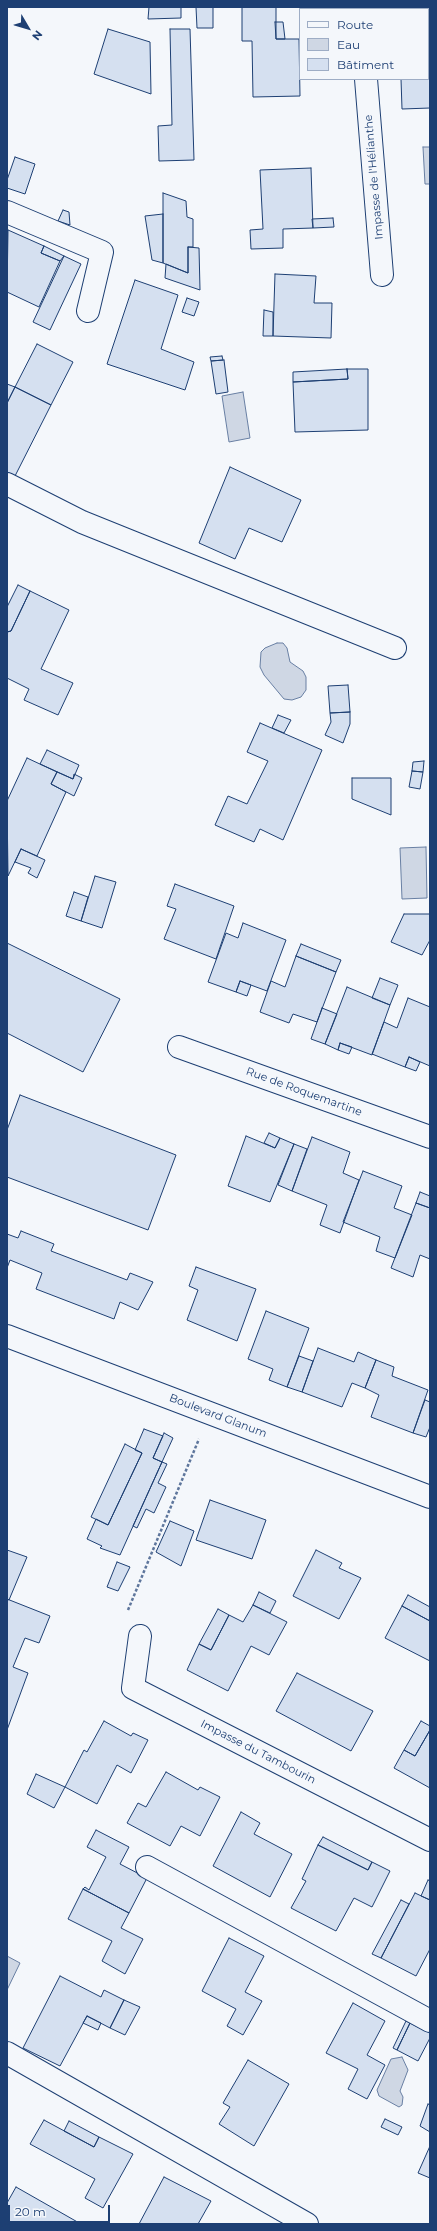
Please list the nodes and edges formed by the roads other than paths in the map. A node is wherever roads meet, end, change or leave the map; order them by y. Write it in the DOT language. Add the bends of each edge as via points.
graph roads {
  1 [pos="366,80"];
  2 [pos="7,212"];
  3 [pos="382,275"];
  4 [pos="88,310"];
  5 [pos="7,484"];
  6 [pos="395,648"];
  7 [pos="178,1047"];
  8 [pos="430,1136"];
  9 [pos="7,1336"];
  10 [pos="430,1496"];
  11 [pos="140,1636"];
  12 [pos="430,1840"];
  13 [pos="147,1867"];
  14 [pos="430,2021"];
  15 [pos="7,2054"];
  16 [pos="307,2224"];
  1 -- 3 [label="street, Impasse de l'Hélianthe"];
  2 -- 4 [label="street" via="102,252"];
  5 -- 6 [label="street" via="82,522"];
  7 -- 8 [label="street, Rue de Roquemartine"];
  9 -- 10 [label="street, Boulevard Glanum"];
  11 -- 12 [label="street, Impasse du Tambourin" via="133,1688"];
  13 -- 14 [label="street"];
  15 -- 16 [label="street"];
}
